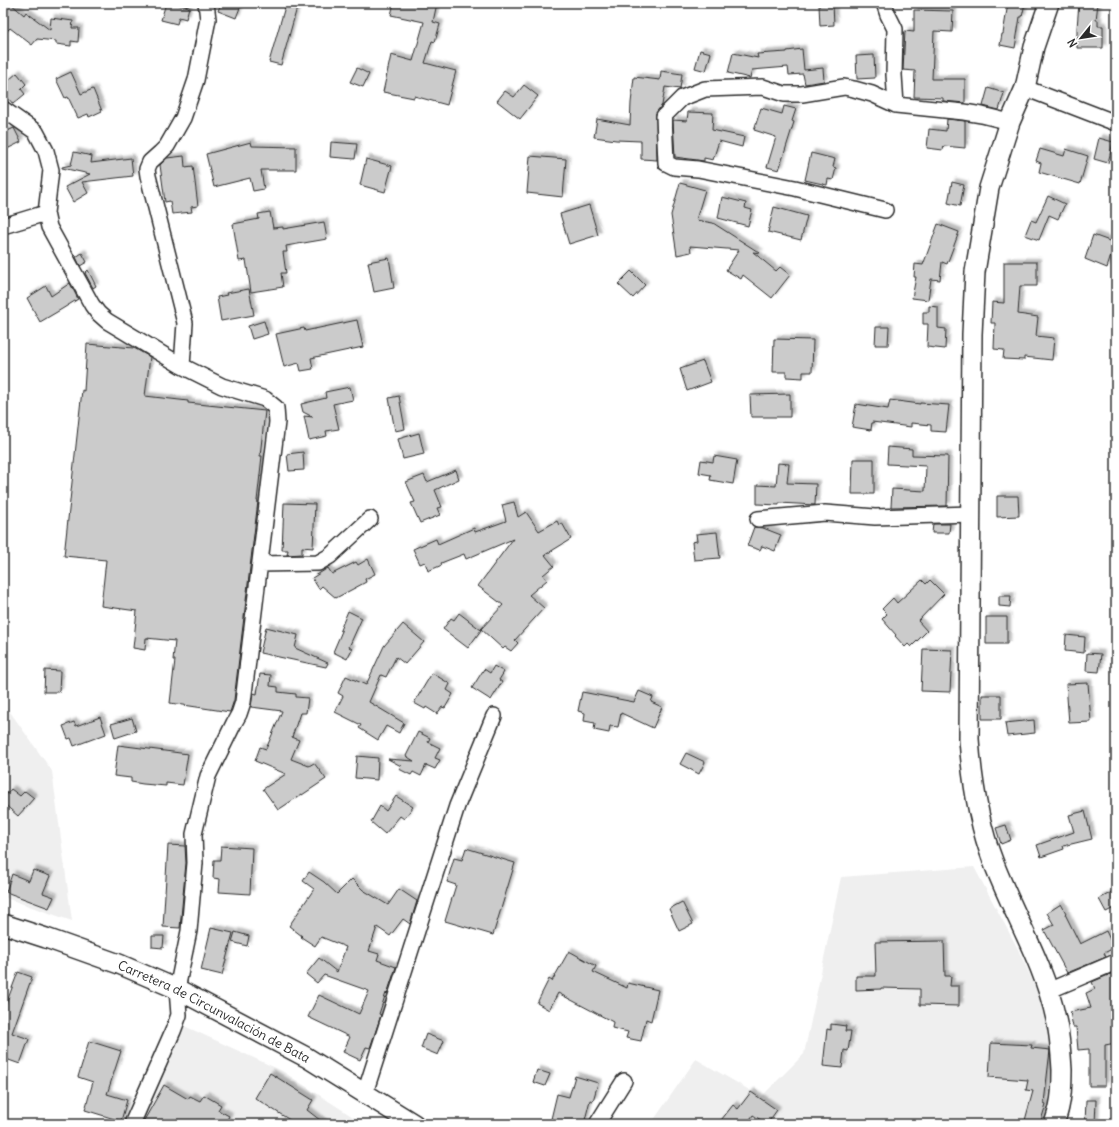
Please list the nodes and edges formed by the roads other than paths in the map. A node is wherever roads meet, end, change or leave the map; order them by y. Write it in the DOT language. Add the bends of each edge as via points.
graph roads {
  1 [pos="206,3"];
  2 [pos="884,3"];
  3 [pos="1049,3"];
  4 [pos="1025,88"];
  5 [pos="896,105"];
  6 [pos="3,109"];
  7 [pos="1010,122"];
  8 [pos="1116,123"];
  9 [pos="885,210"];
  10 [pos="46,213"];
  11 [pos="3,226"];
  12 [pos="182,366"];
  13 [pos="970,514"];
  14 [pos="370,519"];
  15 [pos="758,519"];
  16 [pos="260,564"];
  17 [pos="494,716"];
  18 [pos="3,924"];
  19 [pos="1116,962"];
  20 [pos="177,989"];
  21 [pos="1048,991"];
  22 [pos="624,1081"];
  23 [pos="365,1093"];
  24 [pos="132,1124"];
  25 [pos="414,1124"];
  26 [pos="597,1124"];
  27 [pos="1054,1124"];
  1 -- 12 [label="street" via="208,19 196,80 183,118 167,146 150,162 147,169 184,322"];
  2 -- 5 [label="street" via="895,29"];
  3 -- 4 [label="main road" via="1034,47"];
  4 -- 7 [label="main road"];
  4 -- 8 [label="street"];
  5 -- 7 [label="street" via="970,113"];
  5 -- 9 [label="street" via="872,94 844,87 802,94 784,94 762,88 705,90 682,98 664,116 666,163 674,167 698,169 795,188"];
  6 -- 10 [label="street" via="36,132 46,151 51,170"];
  7 -- 13 [label="main road" via="989,188 975,272"];
  10 -- 11 [label="street"];
  10 -- 12 [label="street" via="49,227 98,313"];
  12 -- 16 [label="street" via="222,386 265,399 276,408 277,422"];
  13 -- 15 [label="street" via="875,517 825,513"];
  13 -- 21 [label="main road" via="971,770 981,824 992,860 1037,960"];
  14 -- 16 [label="street" via="330,556 318,563"];
  16 -- 20 [label="street" via="243,702 208,776 194,834 195,863 189,931"];
  17 -- 23 [label="street" via="457,806"];
  18 -- 20 [label="main road, Carretera de Circunvalación de Bata" via="118,964"];
  19 -- 21 [label="street"];
  20 -- 23 [label="main road, Carretera de Circunvalación de Bata" via="306,1057"];
  20 -- 24 [label="street" via="179,1015"];
  21 -- 27 [label="main road" via="1056,1018 1061,1059 1062,1084"];
  22 -- 26 [label="street"];
  23 -- 25 [label="main road, Carretera de Circunvalación de Bata"];
}
